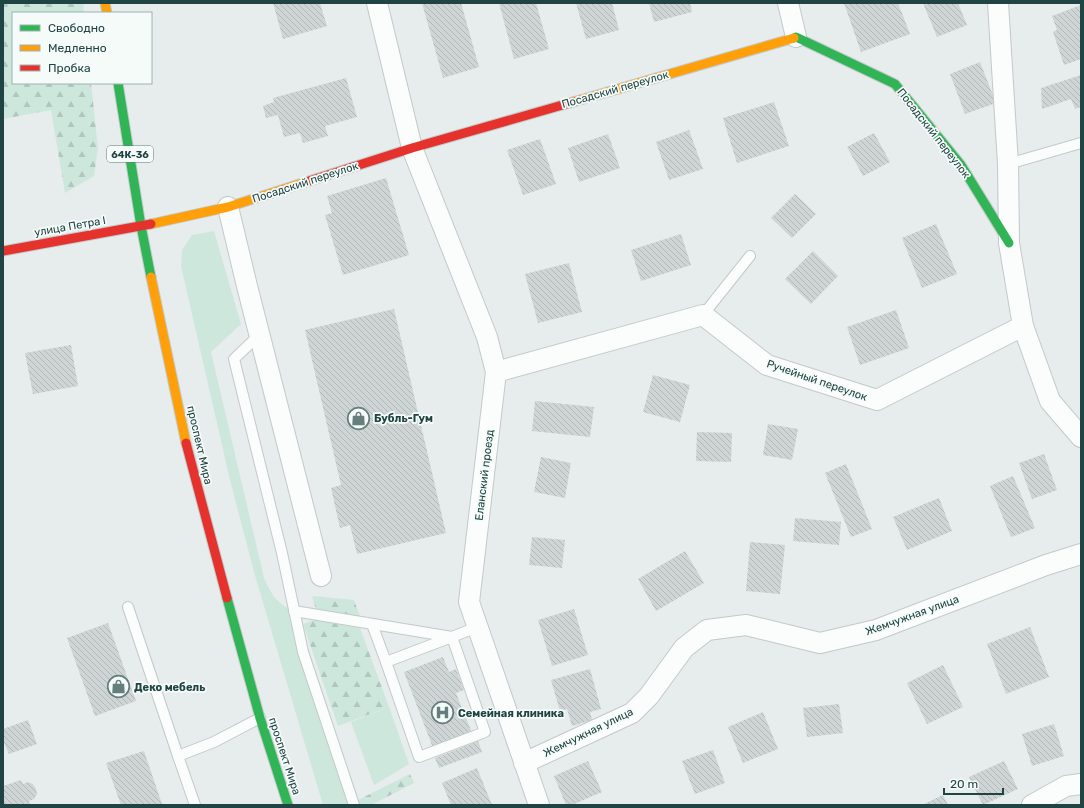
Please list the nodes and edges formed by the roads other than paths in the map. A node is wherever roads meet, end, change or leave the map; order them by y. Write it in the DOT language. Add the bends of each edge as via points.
graph roads {
  1 [pos="377,3"];
  2 [pos="788,3"];
  3 [pos="998,3"];
  4 [pos="796,37"];
  5 [pos="118,84"];
  6 [pos="1081,143"];
  7 [pos="412,148"];
  8 [pos="1008,164"];
  9 [pos="228,207"];
  10 [pos="141,226"];
  11 [pos="1009,243"];
  12 [pos="3,251"];
  13 [pos="750,256"];
  14 [pos="703,315"];
  15 [pos="1022,326"];
  16 [pos="259,335"];
  17 [pos="496,372"];
  18 [pos="1081,437"];
  19 [pos="1081,554"];
  20 [pos="321,576"];
  21 [pos="128,607"];
  22 [pos="294,611"];
  23 [pos="372,624"];
  24 [pos="477,627"];
  25 [pos="452,637"];
  26 [pos="386,662"];
  27 [pos="260,718"];
  28 [pos="178,756"];
  29 [pos="524,763"];
  30 [pos="1081,784"];
  31 [pos="195,805"];
  32 [pos="288,805"];
  33 [pos="354,805"];
  34 [pos="539,805"];
  35 [pos="1032,805"];
  1 -- 7 [label="street, Еланский проезд"];
  2 -- 4 [label="street"];
  3 -- 8 [label="street, Посадский переулок"];
  4 -- 7 [label="street, Посадский переулок"];
  4 -- 11 [label="street, Посадский переулок" via="895,84 961,165"];
  5 -- 10 [label="street, проспект Мира / 64К-36"];
  6 -- 8 [label="lane"];
  7 -- 9 [label="street, Посадский переулок"];
  7 -- 17 [label="street, Еланский проезд" via="487,337"];
  8 -- 11 [label="street, Посадский переулок"];
  9 -- 10 [label="street, Посадский переулок"];
  9 -- 16 [label="street"];
  10 -- 12 [label="street, улица Петра I"];
  10 -- 27 [label="street, проспект Мира" via="188,454"];
  11 -- 15 [label="street, Посадский переулок"];
  13 -- 14 [label="lane"];
  14 -- 15 [label="street, Ручейный переулок" via="767,365 877,400"];
  14 -- 17 [label="street"];
  15 -- 18 [label="street, Посадский переулок" via="1050,401"];
  16 -- 20 [label="street"];
  16 -- 22 [label="lane" via="234,358"];
  17 -- 24 [label="street, Еланский проезд" via="469,602"];
  19 -- 29 [label="street, Жемчужная улица" via="876,630 820,643 746,625 707,630 684,648 649,696 632,713"];
  21 -- 28 [label="lane"];
  22 -- 23 [label="lane"];
  22 -- 33 [label="lane" via="303,652"];
  23 -- 25 [label="lane"];
  23 -- 26 [label="lane"];
  24 -- 25 [label="lane"];
  24 -- 29 [label="street, Еланский проезд"];
  25 -- 26 [label="lane"];
  25 -- 26 [label="lane" via="485,732 419,758"];
  27 -- 28 [label="lane" via="214,742"];
  27 -- 32 [label="street, проспект Мира"];
  28 -- 31 [label="lane"];
  29 -- 34 [label="street, Еланский проезд"];
  30 -- 35 [label="street" via="1066,786"];
}
